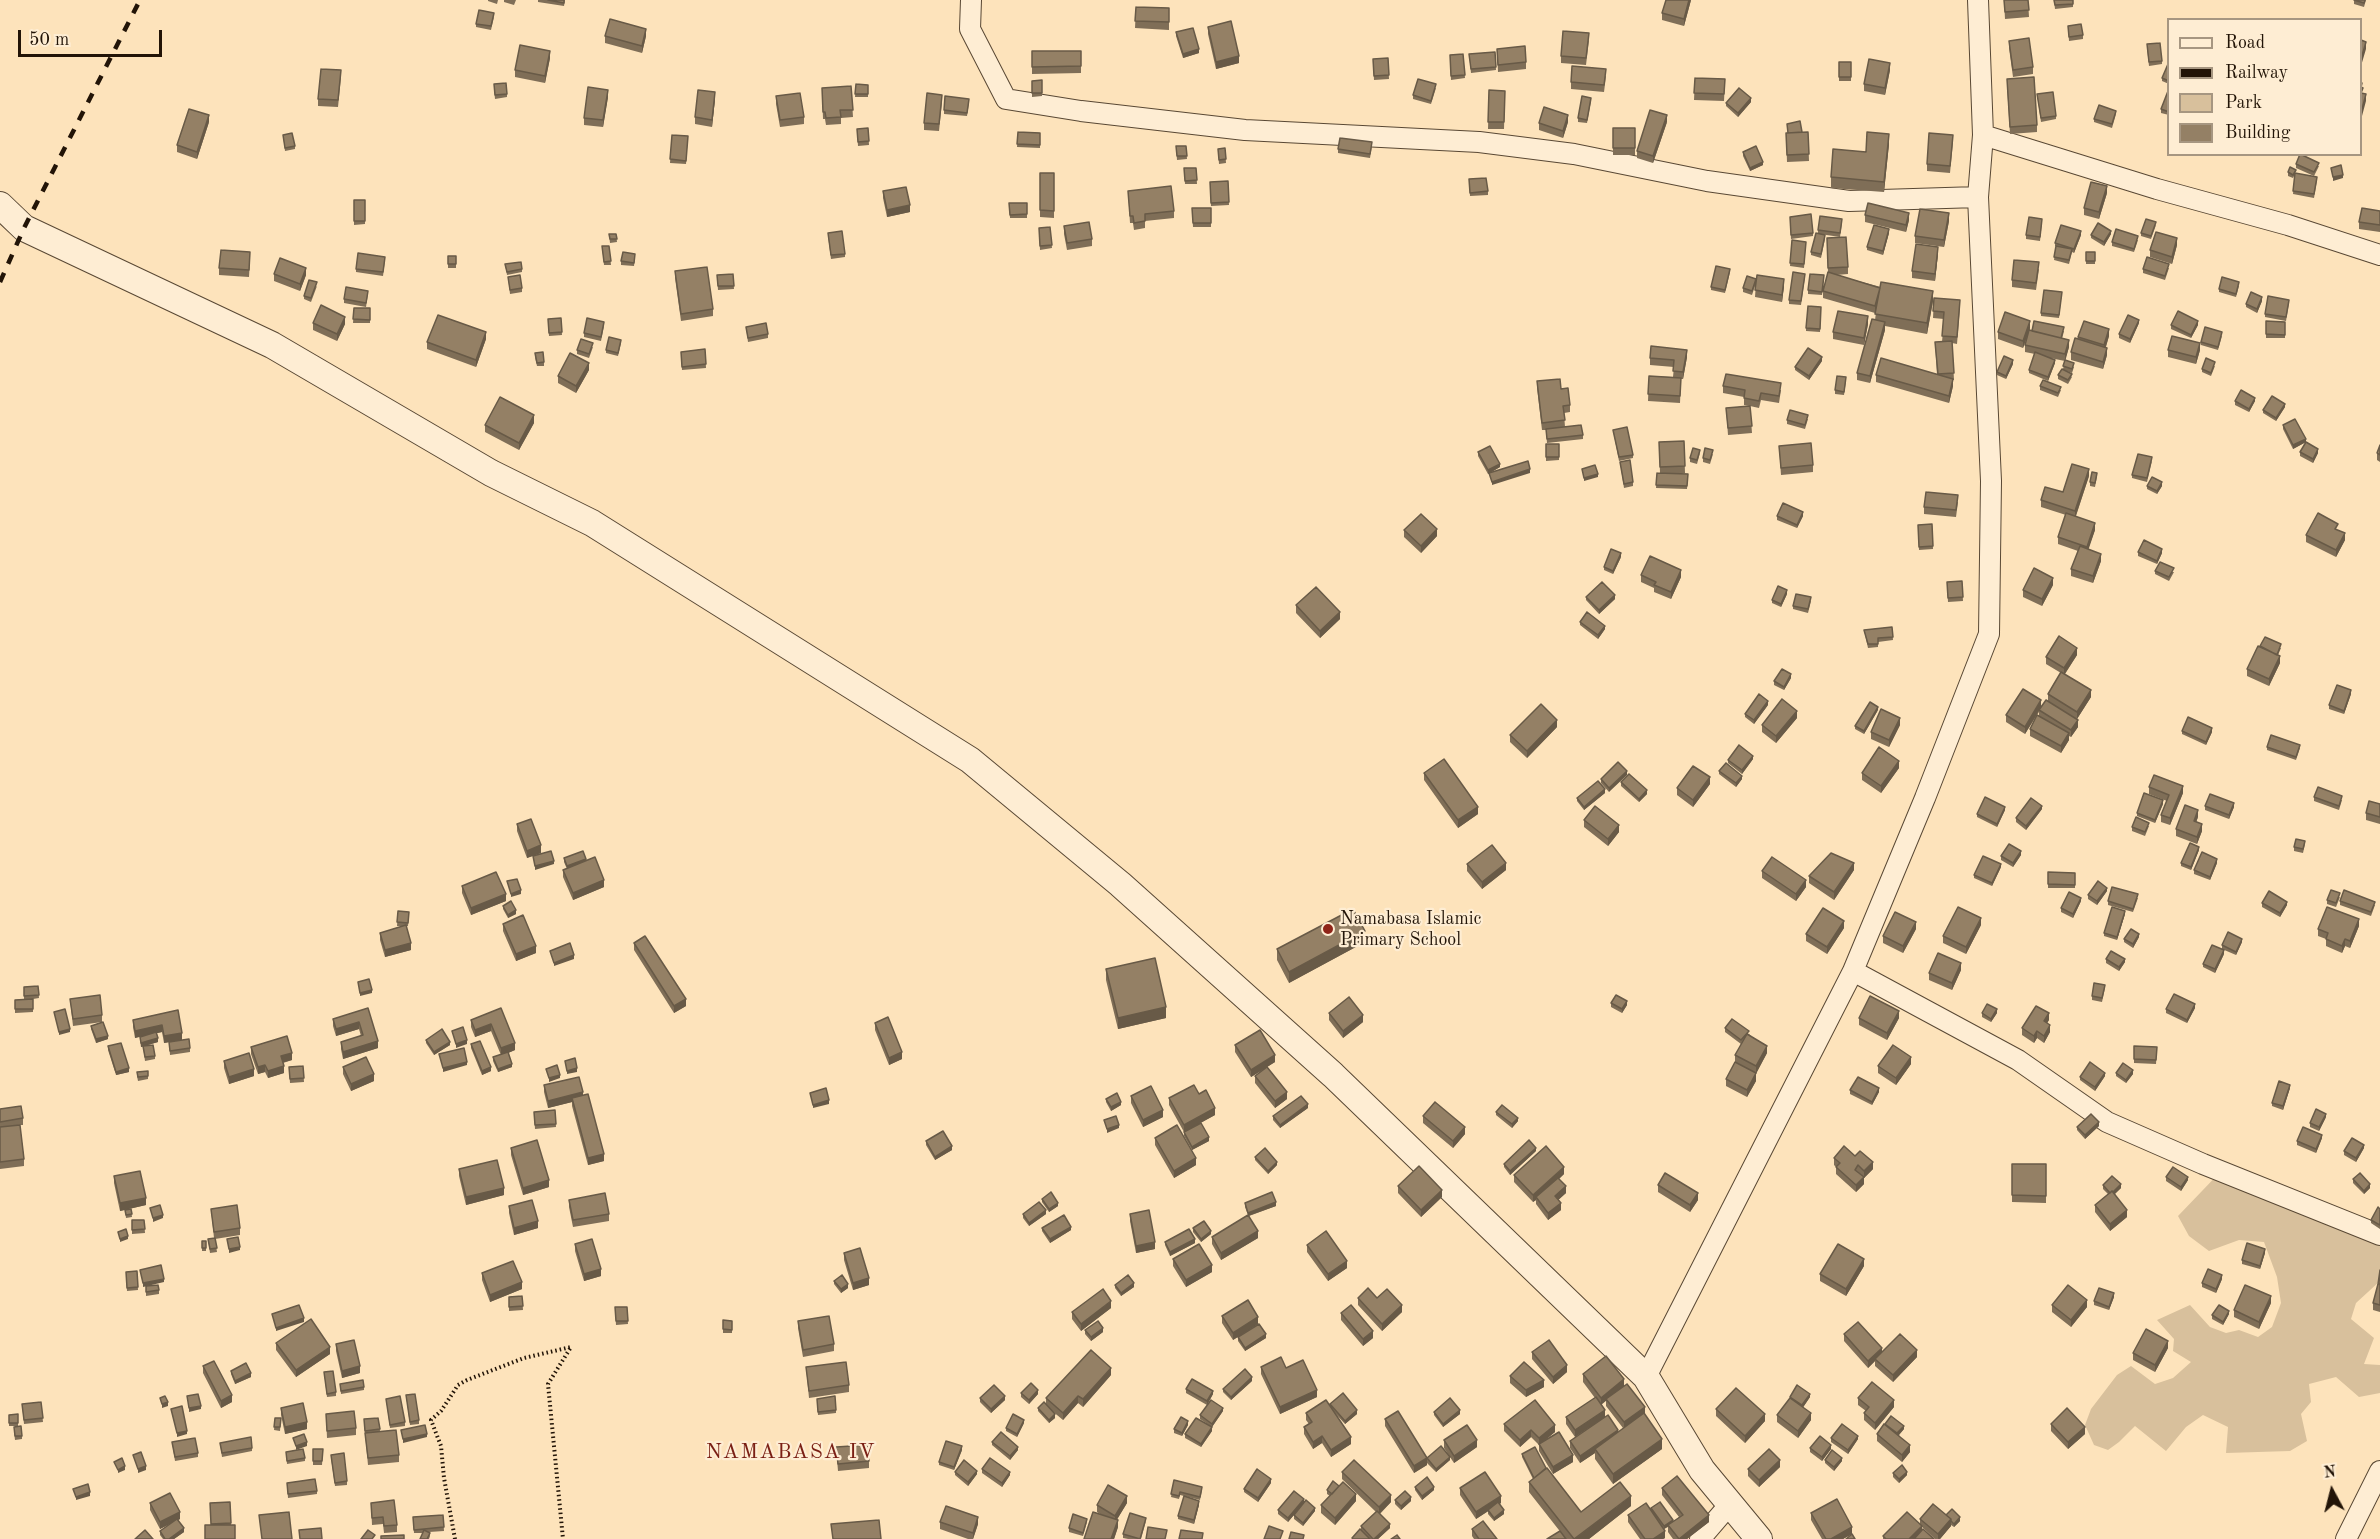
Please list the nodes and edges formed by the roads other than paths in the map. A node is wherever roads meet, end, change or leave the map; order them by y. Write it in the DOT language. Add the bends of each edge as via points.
graph roads {
  1 [pos="971,0"];
  2 [pos="1978,0"];
  3 [pos="1983,135"];
  4 [pos="1978,197"];
  5 [pos="0,205"];
  6 [pos="2380,255"];
  7 [pos="1853,971"];
  8 [pos="2380,1235"];
  9 [pos="1646,1377"];
  10 [pos="2380,1472"];
  11 [pos="1730,1504"];
  12 [pos="1700,1539"];
  13 [pos="1759,1539"];
  14 [pos="2346,1539"];
  1 -- 4 [label="street" via="970,29 1006,99 1245,130 1479,142 1574,154 1707,181 1849,201"];
  2 -- 3 [label="street"];
  3 -- 4 [label="street"];
  3 -- 6 [label="street"];
  4 -- 7 [label="street" via="1991,482 1989,634"];
  5 -- 9 [label="street" via="24,228 272,345 491,473 592,523 969,760 1120,884 1333,1075"];
  7 -- 8 [label="street" via="2019,1060 2107,1122"];
  7 -- 9 [label="street"];
  9 -- 11 [label="street" via="1702,1470"];
  10 -- 14 [label="street"];
  11 -- 12 [label="street"];
  11 -- 13 [label="street"];
}
